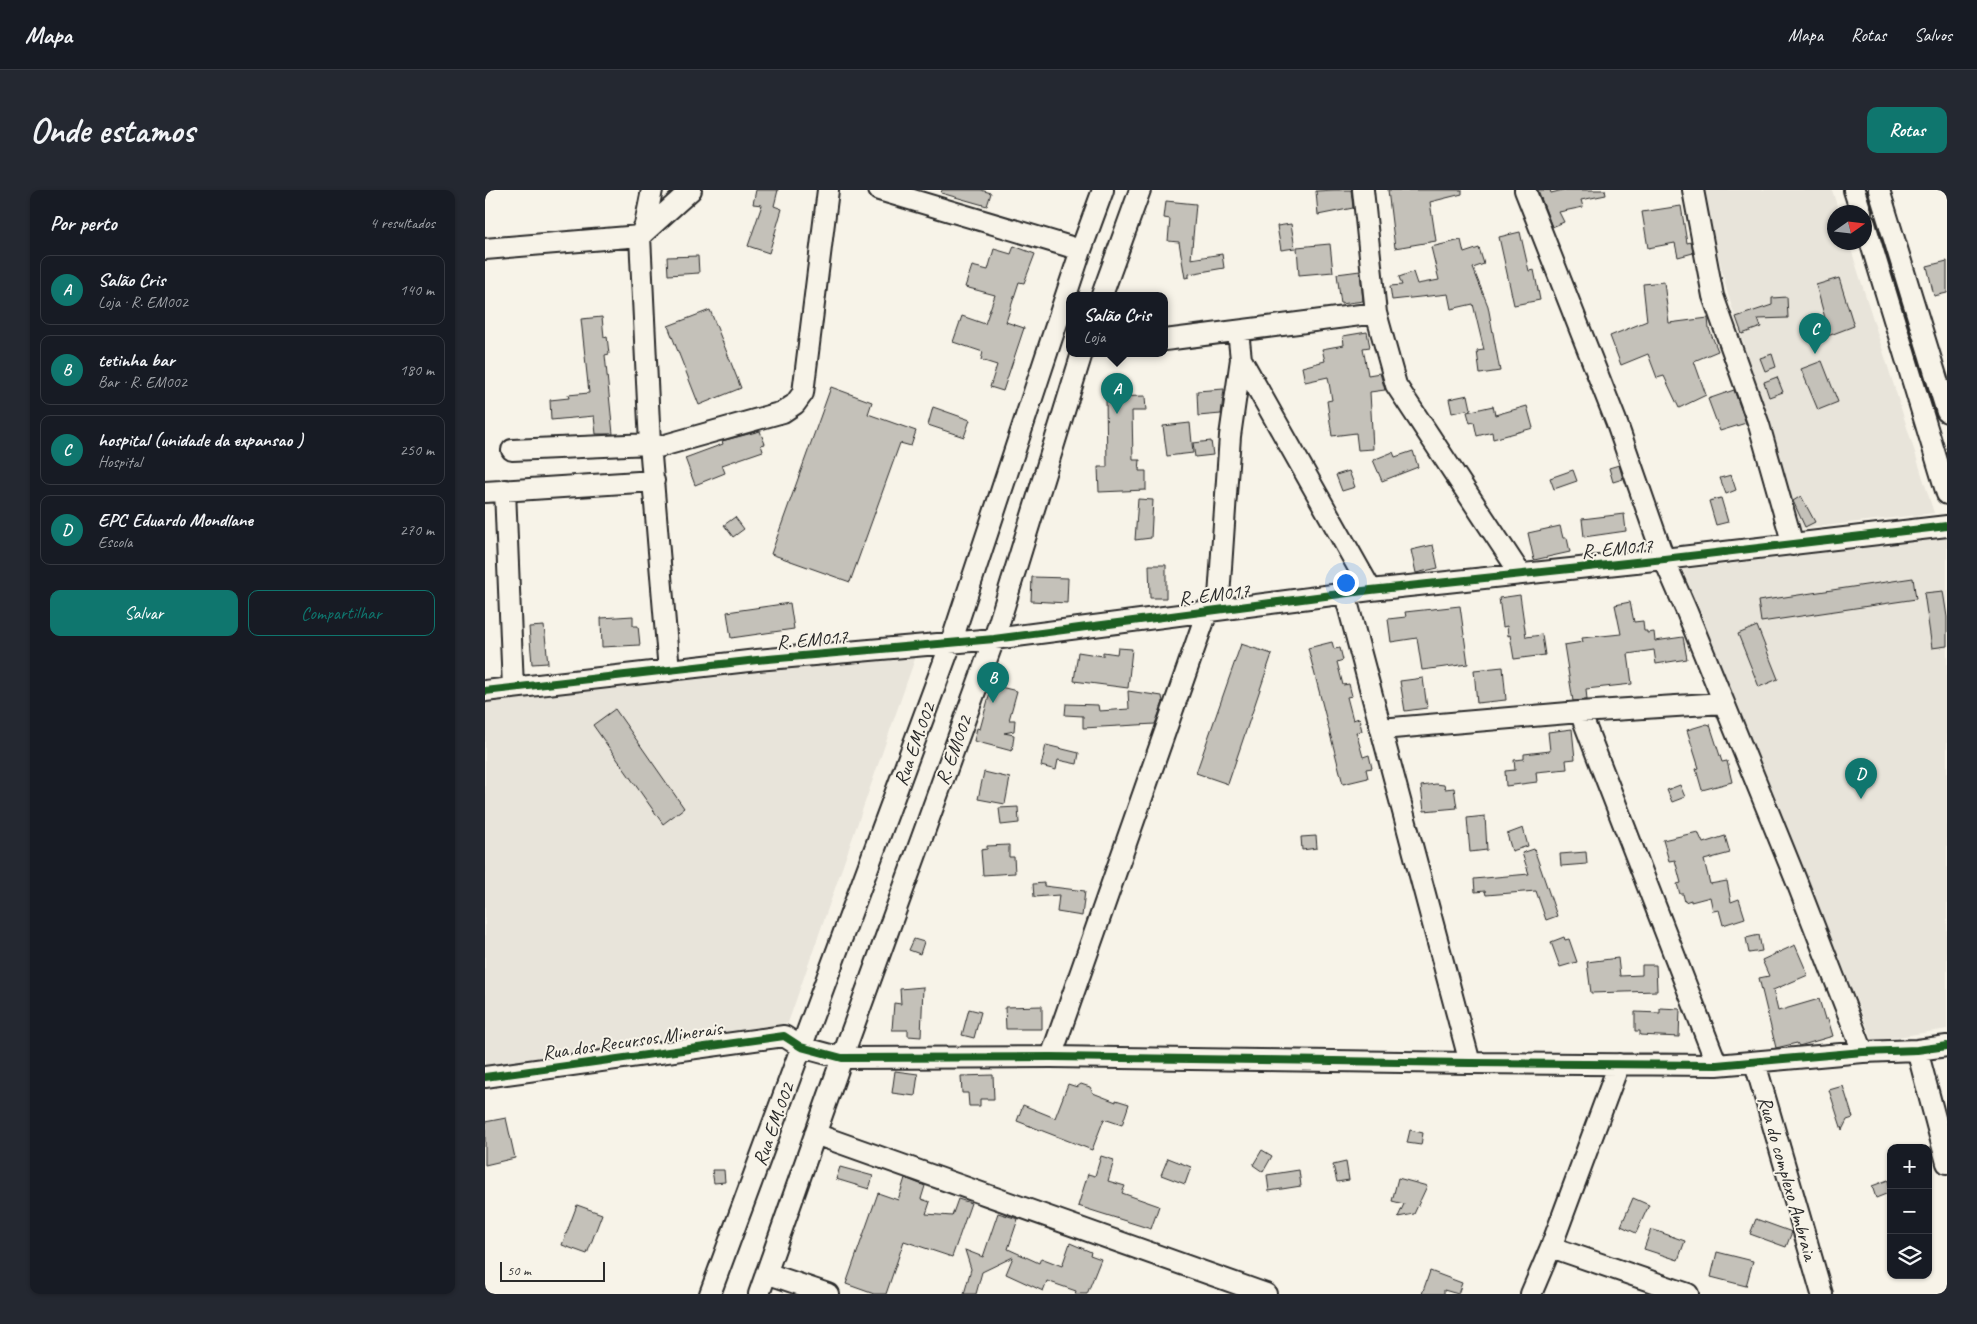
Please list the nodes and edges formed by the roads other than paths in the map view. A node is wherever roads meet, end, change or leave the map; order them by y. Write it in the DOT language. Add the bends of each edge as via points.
graph roads {
  1 [pos="652,190"];
  2 [pos="691,190"];
  3 [pos="827,190"];
  4 [pos="879,190"];
  5 [pos="1103,190"];
  6 [pos="1140,190"];
  7 [pos="1363,190"];
  8 [pos="1525,190"];
  9 [pos="1693,190"];
  10 [pos="1854,190"];
  11 [pos="1879,190"];
  12 [pos="1859,205"];
  13 [pos="640,236"];
  14 [pos="1872,247"];
  15 [pos="485,249"];
  16 [pos="1081,250"];
  17 [pos="1067,292"];
  18 [pos="1104,292"];
  19 [pos="1066,295"];
  20 [pos="1376,313"];
  21 [pos="1238,331"];
  22 [pos="1168,340"];
  23 [pos="1081,357"];
  24 [pos="1241,359"];
  25 [pos="1947,412"];
  26 [pos="651,447"];
  27 [pos="512,450"];
  28 [pos="653,481"];
  29 [pos="495,491"];
  30 [pos="1947,494"];
  31 [pos="1947,526"];
  32 [pos="1793,545"];
  33 [pos="1664,559"];
  34 [pos="1520,573"];
  35 [pos="1371,590"];
  36 [pos="1345,594"];
  37 [pos="1211,611"];
  38 [pos="994,639"];
  39 [pos="951,643"];
  40 [pos="669,671"];
  41 [pos="513,688"];
  42 [pos="485,691"];
  43 [pos="1724,703"];
  44 [pos="1580,712"];
  45 [pos="1381,729"];
  46 [pos="1947,1046"];
  47 [pos="801,1047"];
  48 [pos="1917,1050"];
  49 [pos="1863,1052"];
  50 [pos="1051,1057"];
  51 [pos="842,1058"];
  52 [pos="1755,1063"];
  53 [pos="1470,1064"];
  54 [pos="1619,1064"];
  55 [pos="1717,1065"];
  56 [pos="485,1077"];
  57 [pos="815,1134"];
  58 [pos="1947,1163"];
  59 [pos="1551,1247"];
  60 [pos="766,1273"];
  61 [pos="710,1294"];
  62 [pos="759,1294"];
  63 [pos="828,1294"];
  64 [pos="1266,1294"];
  65 [pos="1531,1294"];
  66 [pos="1688,1294"];
  67 [pos="1822,1294"];
  1 -- 13 [label="street"];
  2 -- 13 [label="street"];
  3 -- 26 [label="street" via="803,393 783,412"];
  4 -- 16 [label="street"];
  5 -- 16 [label="street, Rua EM.002"];
  6 -- 18 [label="street"];
  7 -- 20 [label="street"];
  8 -- 33 [label="street" via="1616,421"];
  9 -- 32 [label="street" via="1713,296 1759,425"];
  10 -- 12 [label="street"];
  11 -- 25 [label="street"];
  13 -- 15 [label="street"];
  13 -- 26 [label="street"];
  14 -- 30 [label="street"];
  16 -- 17 [label="street, Rua EM.002"];
  19 -- 39 [label="street, Rua EM.002"];
  20 -- 21 [label="street"];
  20 -- 34 [label="street" via="1396,385"];
  21 -- 22 [label="street"];
  21 -- 24 [label="street"];
  23 -- 38 [label="street, R. EM002"];
  24 -- 35 [label="street"];
  24 -- 37 [label="street" via="1230,436 1219,596"];
  26 -- 27 [label="street"];
  26 -- 28 [label="street"];
  28 -- 29 [label="street"];
  28 -- 40 [label="street"];
  29 -- 41 [label="street"];
  31 -- 32 [label="street, R. EM017"];
  32 -- 33 [label="street, R. EM017"];
  33 -- 34 [label="street, R. EM017"];
  33 -- 43 [label="street"];
  34 -- 35 [label="street, R. EM017"];
  35 -- 36 [label="street, R. EM017"];
  36 -- 37 [label="street, R. EM017"];
  36 -- 45 [label="street"];
  37 -- 38 [label="street, R. EM017"];
  37 -- 50 [label="street"];
  38 -- 39 [label="street, R. EM017"];
  38 -- 51 [label="street, R. EM002"];
  39 -- 40 [label="street, R. EM017"];
  39 -- 47 [label="street, Rua EM.002"];
  40 -- 41 [label="street, R. EM017"];
  41 -- 42 [label="street, R. EM017"];
  43 -- 44 [label="street"];
  43 -- 49 [label="street"];
  44 -- 45 [label="street"];
  44 -- 55 [label="street"];
  45 -- 53 [label="street"];
  46 -- 48 [label="street"];
  47 -- 51 [label="street"];
  47 -- 56 [label="street, Rua dos Recursos Minerais" via="783,1036"];
  47 -- 61 [label="street, Rua EM.002"];
  48 -- 49 [label="street"];
  48 -- 58 [label="street"];
  49 -- 52 [label="street"];
  50 -- 51 [label="street"];
  50 -- 53 [label="street"];
  51 -- 57 [label="street"];
  52 -- 55 [label="street"];
  52 -- 67 [label="street, Rua do complexo Ambraia"];
  53 -- 54 [label="street"];
  54 -- 55 [label="street"];
  54 -- 59 [label="street"];
  57 -- 60 [label="street"];
  57 -- 64 [label="street"];
  59 -- 65 [label="street"];
  59 -- 66 [label="street"];
  60 -- 62 [label="street"];
  60 -- 63 [label="street"];
}
